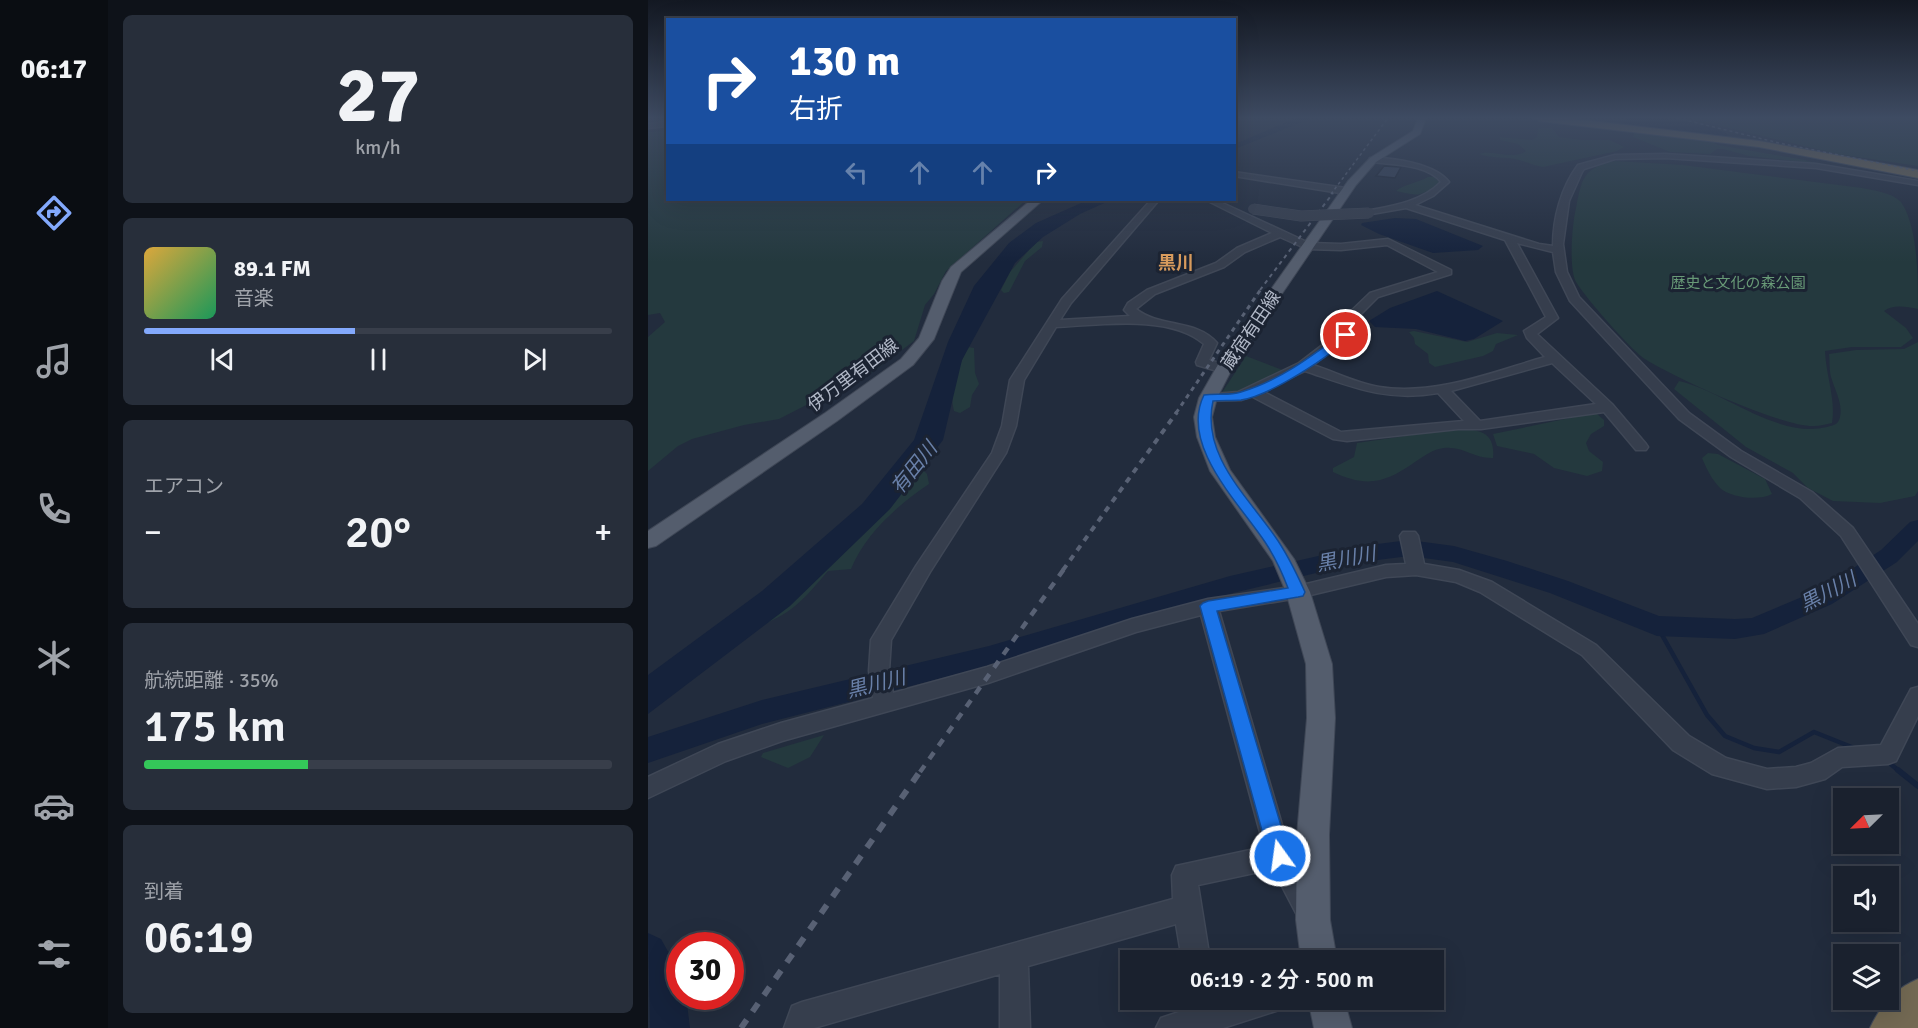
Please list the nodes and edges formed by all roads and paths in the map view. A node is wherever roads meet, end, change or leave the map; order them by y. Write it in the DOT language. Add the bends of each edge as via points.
graph roads {
  1 [pos="1366,166"];
  2 [pos="1408,166"];
  3 [pos="1583,166"];
  4 [pos="1815,166"];
  5 [pos="1875,166"];
  6 [pos="1236,174"];
  7 [pos="1918,174"];
  8 [pos="1918,183"];
  9 [pos="1346,191"];
  10 [pos="1036,201"];
  11 [pos="1154,201"];
  12 [pos="1212,201"];
  13 [pos="1226,201"];
  14 [pos="1406,205"];
  15 [pos="1278,234"];
  16 [pos="1509,238"];
  17 [pos="1307,246"];
  18 [pos="1558,250"];
  19 [pos="1141,319"];
  20 [pos="1051,324"];
  21 [pos="1554,358"];
  22 [pos="1304,366"];
  23 [pos="1224,369"];
  24 [pos="1441,388"];
  25 [pos="1253,392"];
  26 [pos="1208,398"];
  27 [pos="1606,407"];
  28 [pos="1476,425"];
  29 [pos="1641,447"];
  30 [pos="1409,536"];
  31 [pos="648,541"];
  32 [pos="1416,569"];
  33 [pos="1298,592"];
  34 [pos="1208,606"];
  35 [pos="1918,640"];
  36 [pos="1918,695"];
  37 [pos="883,702"];
  38 [pos="648,788"];
  39 [pos="1280,856"];
  40 [pos="1187,908"];
  41 [pos="1313,920"];
  42 [pos="1194,950"];
  43 [pos="1318,950"];
  44 [pos="1014,956"];
  45 [pos="1918,1001"];
  46 [pos="1227,1010"];
  47 [pos="1329,1010"];
  48 [pos="1207,1015"];
  49 [pos="800,1028"];
  50 [pos="1015,1028"];
  51 [pos="1171,1028"];
  52 [pos="1333,1028"];
  53 [pos="1893,1028"];
  1 -- 9 [label="main road, 蔵宿有田線"];
  2 -- 14 [label="street" via="1436,172 1444,182 1437,190"];
  3 -- 18 [label="street" via="1577,171 1559,217"];
  4 -- 8 [label="street"];
  5 -- 7 [label="highway"];
  6 -- 9 [label="street"];
  9 -- 17 [label="main road, 蔵宿有田線"];
  10 -- 31 [label="main road, 伊万里有田線" via="956,270 926,339 907,362"];
  11 -- 20 [label="street" via="1082,282"];
  12 -- 15 [label="street"];
  13 -- 14 [label="street, bridge" via="1253,210 1301,216 1369,213"];
  14 -- 16 [label="street"];
  15 -- 17 [label="street"];
  15 -- 19 [label="street" via="1241,250 1220,265 1151,292 1130,310"];
  16 -- 18 [label="street"];
  16 -- 21 [label="street" via="1552,318 1530,331 1531,335"];
  17 -- 22 [label="street" via="1388,242 1447,272 1374,295 1353,315 1359,329 1337,340"];
  17 -- 23 [label="main road, 蔵宿有田線"];
  18 -- 35 [label="street" via="1563,278 1574,299 1670,402 1708,435 1821,507 1847,532"];
  19 -- 20 [label="street"];
  19 -- 23 [label="street" via="1199,333 1211,343 1202,362"];
  20 -- 37 [label="street" via="1017,380 1009,426 999,453 881,640"];
  21 -- 24 [label="street"];
  21 -- 27 [label="street"];
  22 -- 24 [label="street" via="1386,392"];
  22 -- 25 [label="street"];
  23 -- 26 [label="main road, 蔵宿有田線"];
  24 -- 28 [label="street"];
  25 -- 26 [label="street"];
  25 -- 28 [label="street" via="1338,436"];
  26 -- 33 [label="main road, 蔵宿有田線" via="1203,417 1211,453 1283,559"];
  27 -- 28 [label="street"];
  27 -- 29 [label="street"];
  30 -- 32 [label="street"];
  32 -- 33 [label="street"];
  32 -- 36 [label="street" via="1459,576 1526,609 1589,650 1681,742 1720,767 1739,772 1767,779 1796,777 1817,772 1838,758 1888,754"];
  33 -- 34 [label="street"];
  33 -- 41 [label="main road, 蔵宿有田線" via="1319,664"];
  34 -- 37 [label="street" via="1132,626 988,675"];
  34 -- 39 [label="street"];
  37 -- 38 [label="street" via="718,754"];
  39 -- 40 [label="street" via="1185,875"];
  39 -- 41 [label="street"];
  40 -- 42 [label="street"];
  40 -- 44 [label="street"];
  41 -- 43 [label="main road, 蔵宿有田線"];
  44 -- 49 [label="street" via="802,1016"];
  44 -- 50 [label="street"];
  45 -- 53 [label="highway"];
  46 -- 48 [label="street"];
  47 -- 52 [label="main road"];
  48 -- 51 [label="street"];
}
